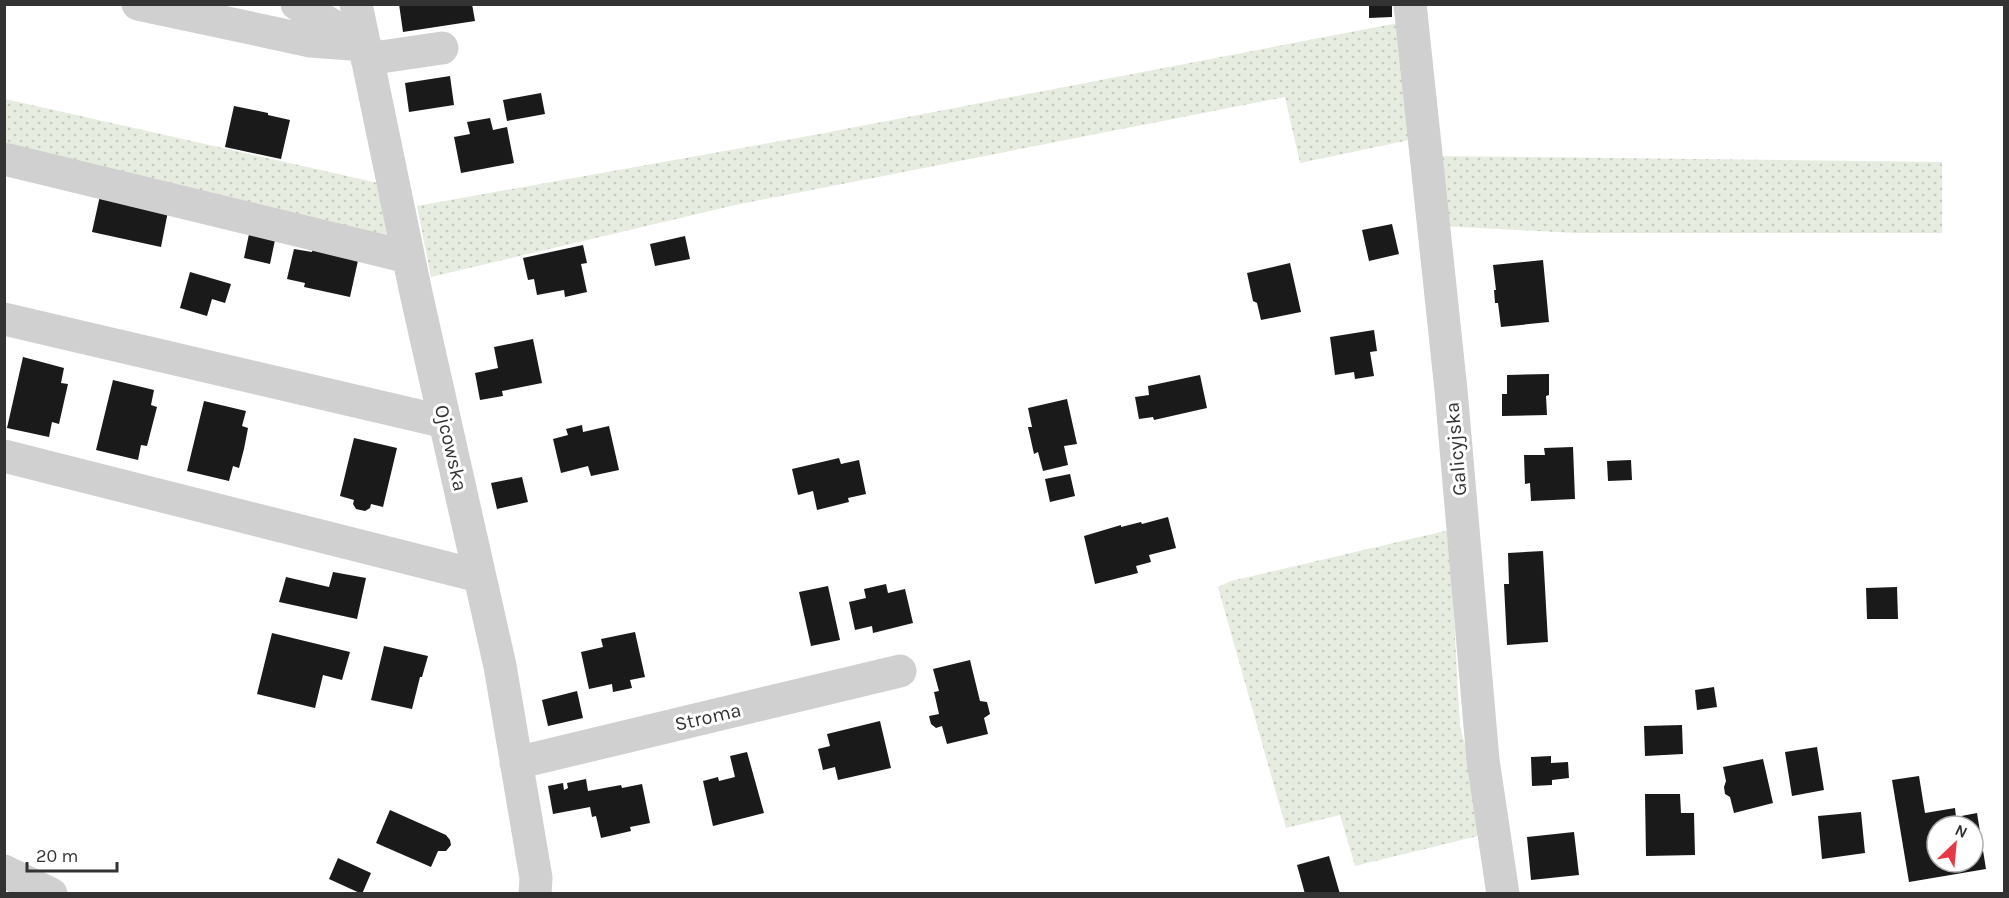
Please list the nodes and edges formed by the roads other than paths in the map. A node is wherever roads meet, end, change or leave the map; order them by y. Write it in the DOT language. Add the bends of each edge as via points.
graph roads {
  1 [pos="138,4"];
  2 [pos="297,4"];
  3 [pos="356,4"];
  4 [pos="1410,4"];
  5 [pos="442,48"];
  6 [pos="366,52"];
  7 [pos="4,159"];
  8 [pos="408,257"];
  9 [pos="4,319"];
  10 [pos="445,422"];
  11 [pos="4,456"];
  12 [pos="479,576"];
  13 [pos="900,671"];
  14 [pos="516,763"];
  15 [pos="4,871"];
  16 [pos="51,894"];
  17 [pos="535,894"];
  18 [pos="1503,894"];
  1 -- 6 [label="street"];
  2 -- 6 [label="street"];
  3 -- 6 [label="street, Ojcowska"];
  4 -- 18 [label="street, Galicyjska" via="1451,390 1483,760"];
  5 -- 6 [label="street"];
  6 -- 8 [label="street, Ojcowska"];
  7 -- 8 [label="street"];
  8 -- 10 [label="street, Ojcowska"];
  9 -- 10 [label="street"];
  10 -- 12 [label="street, Ojcowska"];
  11 -- 12 [label="street"];
  12 -- 14 [label="street, Ojcowska" via="500,666"];
  13 -- 14 [label="street, Stroma"];
  14 -- 17 [label="street, Ojcowska" via="536,878"];
  15 -- 16 [label="street"];
}
